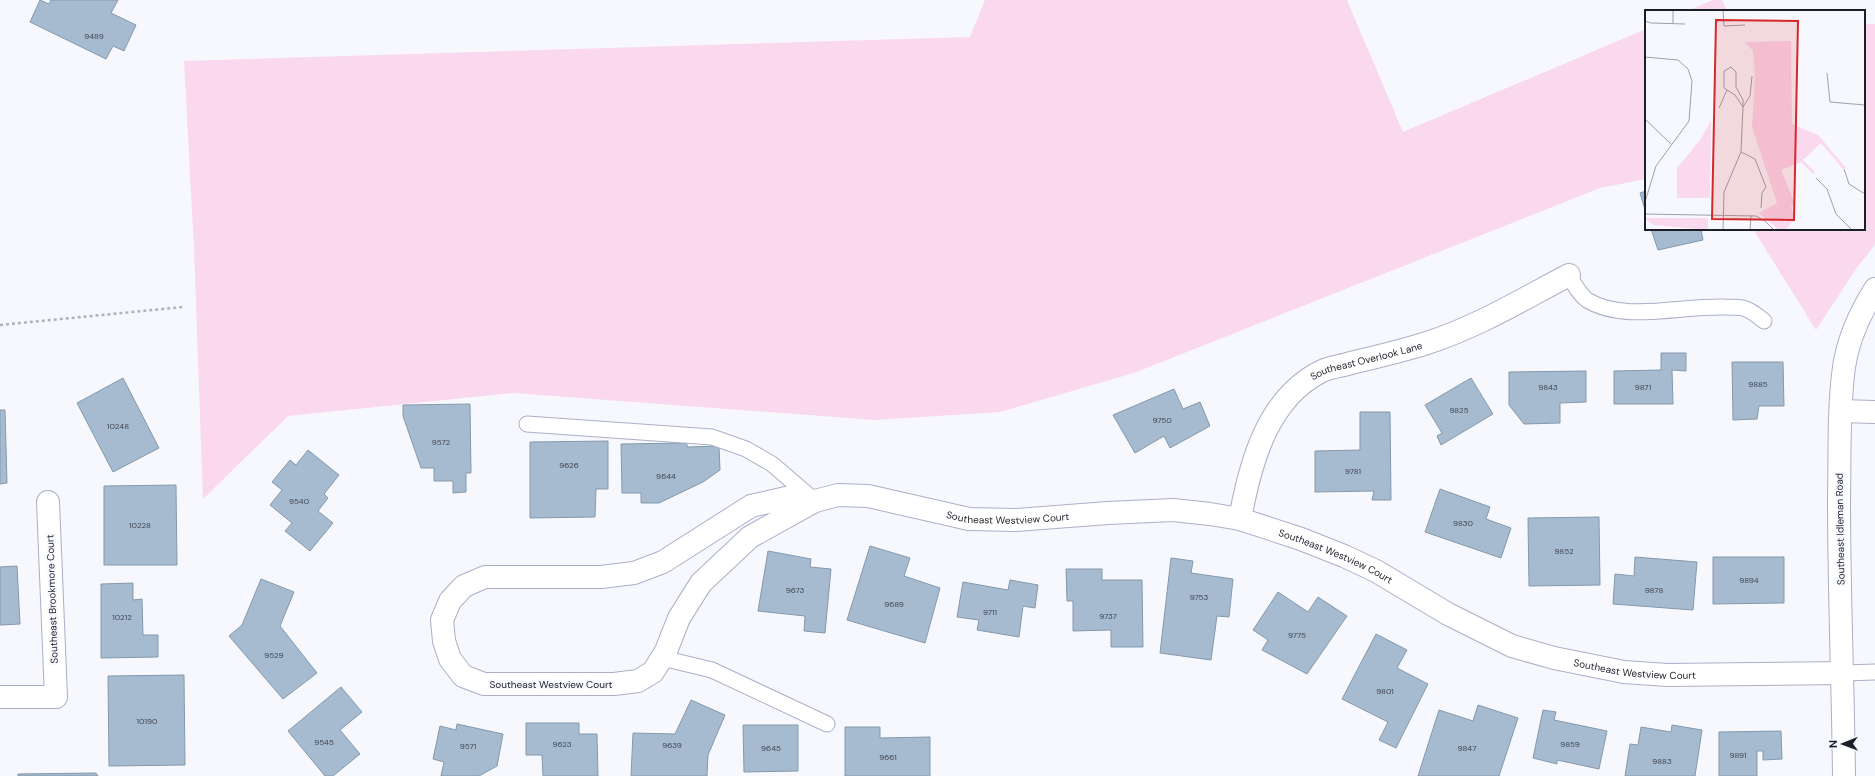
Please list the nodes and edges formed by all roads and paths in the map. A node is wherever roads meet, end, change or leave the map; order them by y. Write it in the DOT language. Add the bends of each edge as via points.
graph roads {
  1 [pos="1569,275"];
  2 [pos="1875,289"];
  3 [pos="183,307"];
  4 [pos="1764,321"];
  5 [pos="0,325"];
  6 [pos="1841,411"];
  7 [pos="1875,412"];
  8 [pos="527,424"];
  9 [pos="815,501"];
  10 [pos="48,502"];
  11 [pos="1240,519"];
  12 [pos="662,658"];
  13 [pos="1875,672"];
  14 [pos="1843,673"];
  15 [pos="0,697"];
  16 [pos="827,724"];
  17 [pos="1844,776"];
  1 -- 4 [label="lane" via="1587,300 1602,306 1628,312 1656,312 1710,306 1743,308"];
  1 -- 11 [label="street, Southeast Overlook Lane" via="1473,325 1427,343 1322,371 1300,385 1277,412 1263,435 1247,482"];
  2 -- 6 [label="street, Southeast Idleman Road" via="1849,343 1844,367"];
  3 -- 5 [label="path"];
  6 -- 7 [label="street"];
  6 -- 14 [label="street, Southeast Idleman Road" via="1839,533"];
  8 -- 9 [label="lane" via="712,437 746,449 772,464"];
  9 -- 11 [label="street, Southeast Westview Court" via="838,494 868,496 969,519 1016,520 1173,510"];
  9 -- 12 [label="street, Southeast Westview Court" via="750,537 701,583 678,618"];
  9 -- 12 [label="street, Southeast Westview Court" via="786,498 751,506 663,562 634,573 601,577 485,578 464,586 450,601 442,620 444,641 450,659 463,676 484,684 614,684 638,681 653,672"];
  10 -- 15 [label="street, Southeast Brookmore Court" via="56,697"];
  11 -- 14 [label="street, Southeast Westview Court" via="1344,556 1376,571 1448,614 1512,646 1554,658 1624,672 1667,675"];
  12 -- 16 [label="lane" via="712,670"];
  13 -- 14 [label="lane"];
  14 -- 17 [label="street, Southeast Idleman Road"];
}
